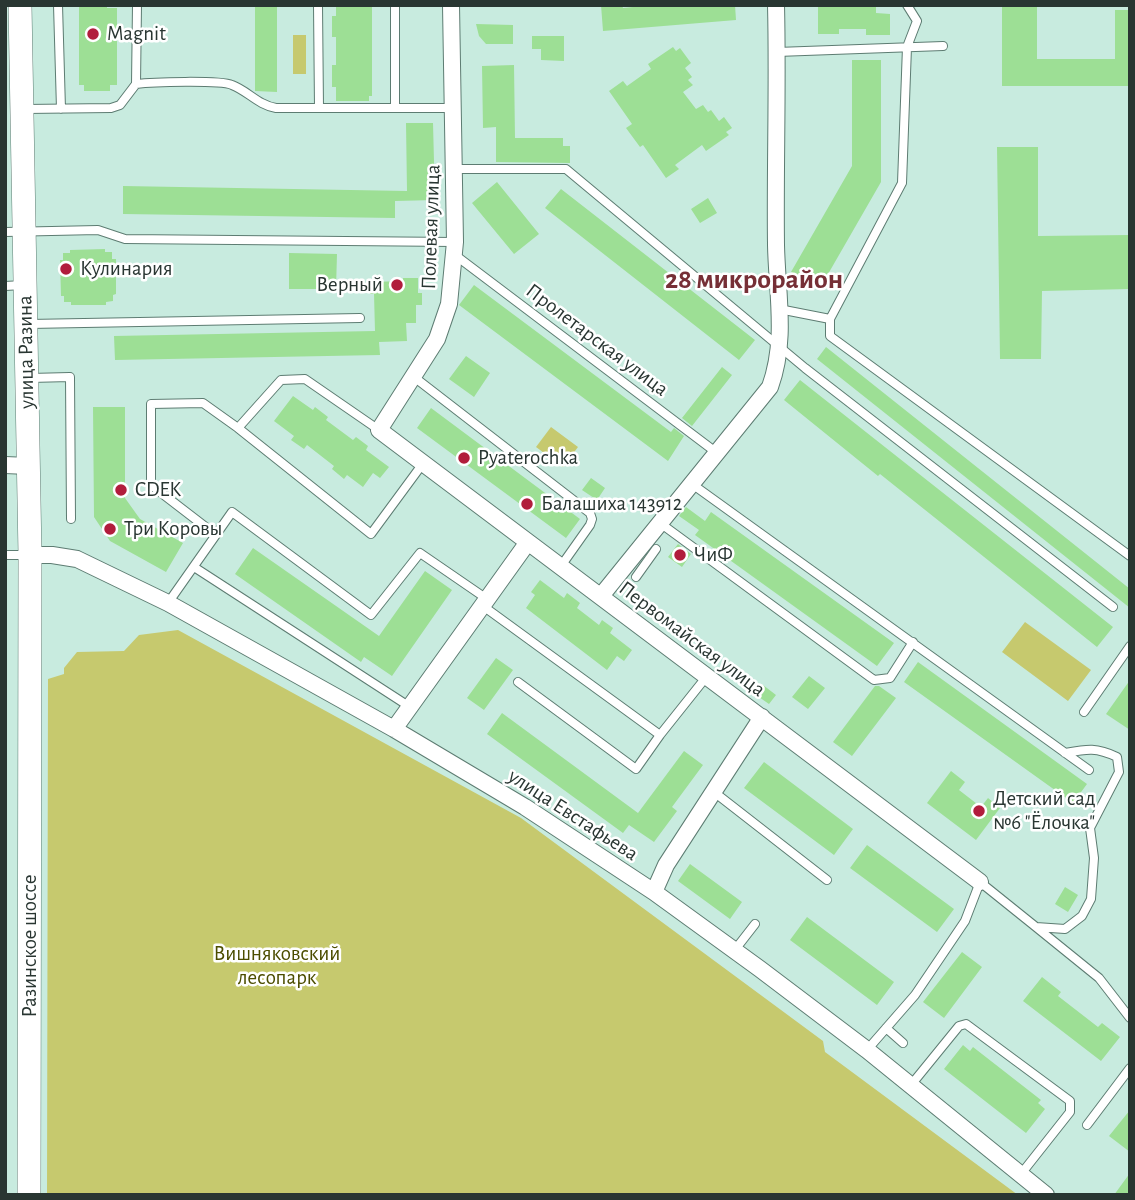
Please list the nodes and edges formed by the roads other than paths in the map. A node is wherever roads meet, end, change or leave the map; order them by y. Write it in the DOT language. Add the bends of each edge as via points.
graph roads {
  1 [pos="20,5"];
  2 [pos="58,5"];
  3 [pos="137,5"];
  4 [pos="318,5"];
  5 [pos="395,5"];
  6 [pos="451,5"];
  7 [pos="776,5"];
  8 [pos="907,5"];
  9 [pos="943,46"];
  10 [pos="907,47"];
  11 [pos="777,52"];
  12 [pos="136,84"];
  13 [pos="319,108"];
  14 [pos="395,108"];
  15 [pos="453,108"];
  16 [pos="61,109"];
  17 [pos="18,120"];
  18 [pos="454,169"];
  19 [pos="15,232"];
  20 [pos="455,249"];
  21 [pos="15,286"];
  22 [pos="779,309"];
  23 [pos="360,318"];
  24 [pos="831,319"];
  25 [pos="26,324"];
  26 [pos="780,347"];
  27 [pos="414,377"];
  28 [pos="27,378"];
  29 [pos="238,428"];
  30 [pos="379,430"];
  31 [pos="718,453"];
  32 [pos="424,462"];
  33 [pos="5,465"];
  34 [pos="28,466"];
  35 [pos="692,484"];
  36 [pos="71,519"];
  37 [pos="660,523"];
  38 [pos="216,535"];
  39 [pos="528,542"];
  40 [pos="651,545"];
  41 [pos="5,555"];
  42 [pos="30,555"];
  43 [pos="664,556"];
  44 [pos="1130,556"];
  45 [pos="561,566"];
  46 [pos="194,567"];
  47 [pos="636,577"];
  48 [pos="601,596"];
  49 [pos="485,602"];
  50 [pos="168,603"];
  51 [pos="1113,607"];
  52 [pos="913,642"];
  53 [pos="1130,646"];
  54 [pos="707,676"];
  55 [pos="518,682"];
  56 [pos="30,698"];
  57 [pos="410,707"];
  58 [pos="1084,712"];
  59 [pos="762,717"];
  60 [pos="394,729"];
  61 [pos="660,735"];
  62 [pos="1065,753"];
  63 [pos="1090,770"];
  64 [pos="714,792"];
  65 [pos="827,880"];
  66 [pos="980,882"];
  67 [pos="653,892"];
  68 [pos="755,924"];
  69 [pos="1036,927"];
  70 [pos="734,951"];
  71 [pos="1130,1018"];
  72 [pos="886,1028"];
  73 [pos="904,1043"];
  74 [pos="867,1050"];
  75 [pos="1130,1068"];
  76 [pos="911,1085"];
  77 [pos="1087,1125"];
  78 [pos="1021,1174"];
  79 [pos="29,1195"];
  80 [pos="1046,1195"];
  1 -- 17 [label="main road, улица Разина"];
  2 -- 16 [label="lane"];
  3 -- 12 [label="lane"];
  4 -- 13 [label="lane"];
  5 -- 14 [label="lane"];
  6 -- 15 [label="street, Полевая улица"];
  7 -- 11 [label="street"];
  8 -- 10 [label="lane" via="917,21"];
  9 -- 10 [label="lane"];
  10 -- 11 [label="lane"];
  10 -- 24 [label="lane" via="902,183"];
  11 -- 22 [label="street"];
  12 -- 13 [label="lane" via="230,84 269,107"];
  12 -- 16 [label="lane" via="115,108"];
  13 -- 14 [label="lane"];
  14 -- 15 [label="lane"];
  15 -- 18 [label="street, Полевая улица"];
  16 -- 17 [label="lane"];
  17 -- 19 [label="main road, улица Разина"];
  18 -- 20 [label="street, Полевая улица"];
  18 -- 26 [label="lane" via="566,169"];
  19 -- 20 [label="lane" via="98,230 125,239"];
  19 -- 21 [label="main road, улица Разина"];
  20 -- 27 [label="street, Полевая улица" via="449,304 437,339"];
  20 -- 31 [label="lane, Пролетарская улица"];
  21 -- 25 [label="main road, улица Разина"];
  22 -- 24 [label="lane"];
  22 -- 26 [label="street"];
  23 -- 25 [label="lane"];
  24 -- 44 [label="lane" via="830,336"];
  25 -- 28 [label="main road, улица Разина"];
  26 -- 31 [label="street" via="770,387"];
  26 -- 51 [label="lane"];
  27 -- 30 [label="street, Полевая улица"];
  27 -- 45 [label="lane" via="590,513 590,525"];
  28 -- 34 [label="main road, улица Разина"];
  28 -- 36 [label="lane" via="71,377"];
  29 -- 30 [label="lane" via="281,380 305,379"];
  29 -- 32 [label="lane" via="371,534"];
  29 -- 38 [label="lane" via="204,403 151,404 151,485"];
  30 -- 32 [label="street, Первомайская улица"];
  31 -- 35 [label="street"];
  32 -- 39 [label="street, Первомайская улица"];
  33 -- 34 [label="street"];
  34 -- 42 [label="main road, улица Разина"];
  35 -- 37 [label="street"];
  35 -- 52 [label="lane"];
  37 -- 40 [label="street"];
  37 -- 52 [label="lane" via="874,680 890,678"];
  38 -- 46 [label="lane"];
  38 -- 49 [label="lane" via="232,512 371,615 420,553"];
  39 -- 45 [label="street, Первомайская улица"];
  39 -- 49 [label="street"];
  40 -- 43 [label="lane"];
  40 -- 47 [label="lane"];
  40 -- 48 [label="street"];
  41 -- 42 [label="lane"];
  42 -- 50 [label="street, улица Евстафьева" via="76,559"];
  42 -- 56 [label="main road, улица Разина"];
  45 -- 48 [label="street, Первомайская улица"];
  46 -- 50 [label="lane"];
  46 -- 57 [label="lane"];
  48 -- 54 [label="street, Первомайская улица"];
  49 -- 57 [label="street"];
  49 -- 61 [label="lane"];
  50 -- 60 [label="street, улица Евстафьева"];
  52 -- 62 [label="lane"];
  53 -- 58 [label="lane"];
  54 -- 59 [label="street, Первомайская улица"];
  54 -- 61 [label="lane"];
  55 -- 61 [label="lane" via="635,769"];
  56 -- 79 [label="main road, Разинское шоссе"];
  57 -- 60 [label="street"];
  59 -- 64 [label="street"];
  59 -- 66 [label="street, Первомайская улица"];
  60 -- 67 [label="street, улица Евстафьева" via="525,807"];
  62 -- 63 [label="lane"];
  62 -- 69 [label="lane" via="1101,749 1116,757 1119,772 1090,828 1094,858 1091,899 1082,916 1065,929"];
  64 -- 65 [label="lane"];
  64 -- 67 [label="street"];
  66 -- 69 [label="lane"];
  66 -- 72 [label="lane" via="965,921 915,995"];
  67 -- 70 [label="street, улица Евстафьева"];
  68 -- 70 [label="lane"];
  69 -- 71 [label="lane" via="1099,978"];
  70 -- 74 [label="street, улица Евстафьева"];
  72 -- 73 [label="lane"];
  72 -- 74 [label="lane"];
  74 -- 76 [label="street, улица Евстафьева"];
  75 -- 77 [label="lane"];
  76 -- 78 [label="street, улица Евстафьева"];
  76 -- 78 [label="lane" via="958,1026 966,1024 1070,1101 1070,1112"];
  78 -- 80 [label="street, улица Евстафьева"];
}
